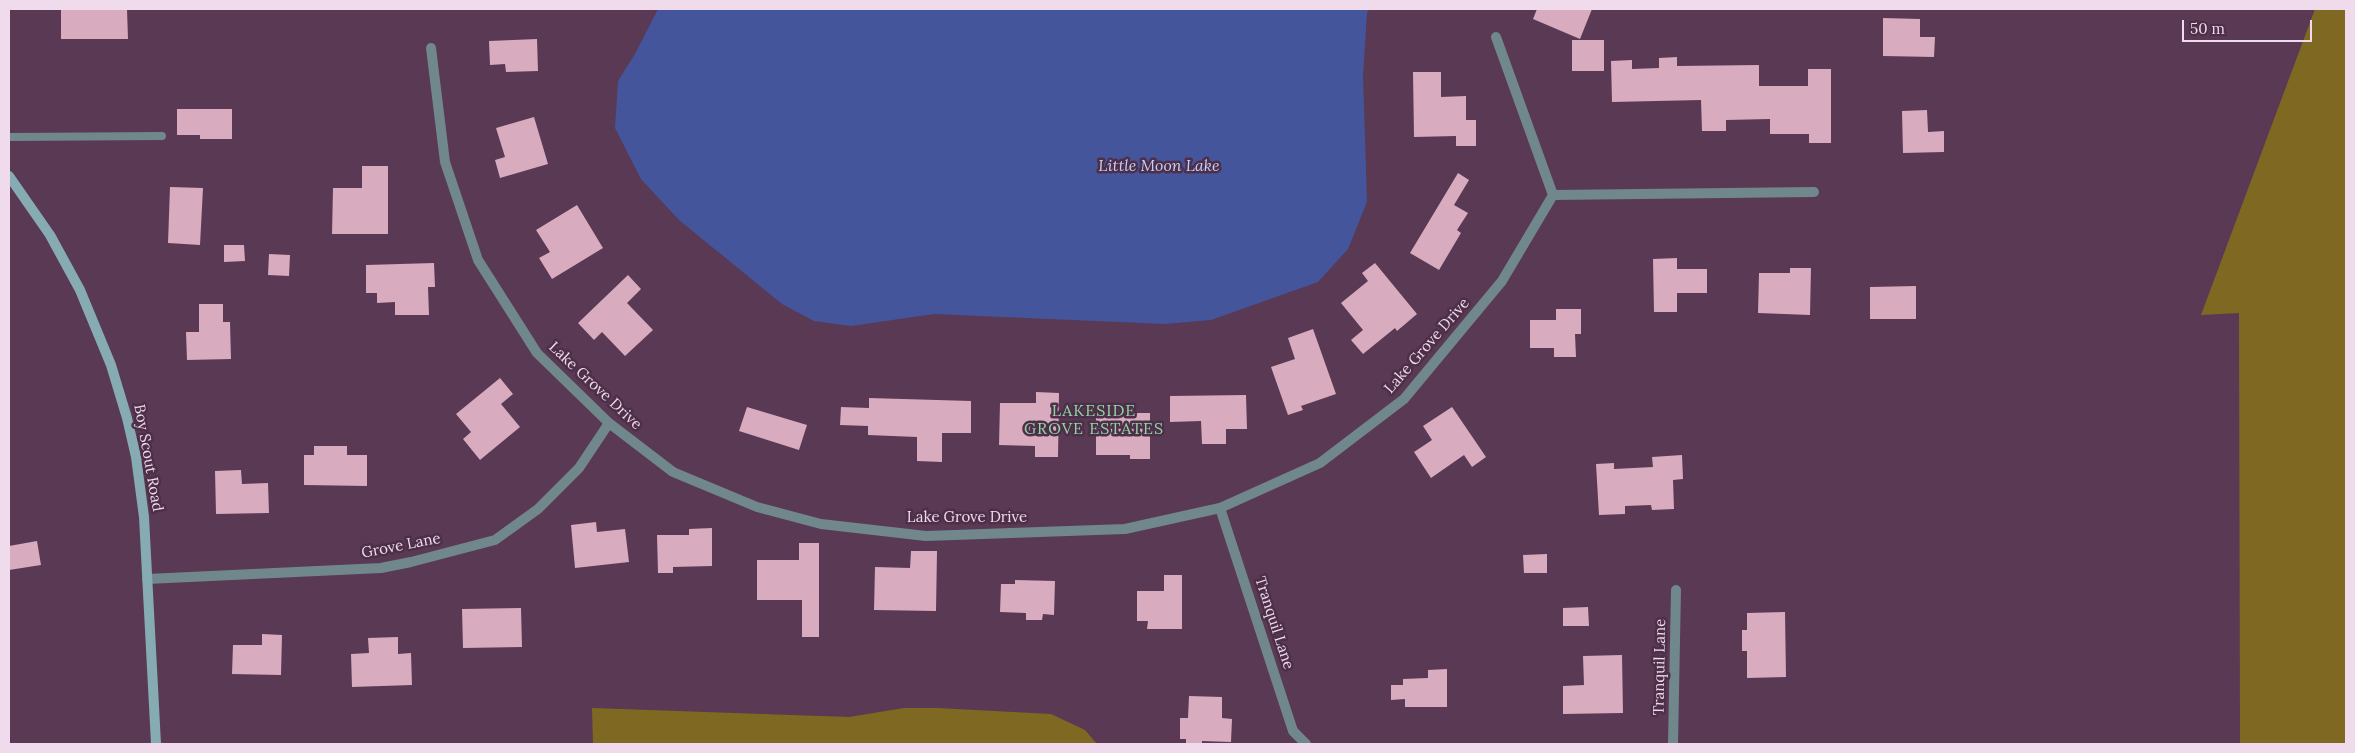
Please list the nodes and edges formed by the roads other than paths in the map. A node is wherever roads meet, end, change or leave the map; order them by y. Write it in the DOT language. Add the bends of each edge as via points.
graph roads {
  1 [pos="1496,37"];
  2 [pos="431,48"];
  3 [pos="162,136"];
  4 [pos="9,137"];
  5 [pos="9,176"];
  6 [pos="1814,192"];
  7 [pos="1553,195"];
  8 [pos="609,423"];
  9 [pos="1220,508"];
  10 [pos="147,579"];
  11 [pos="1676,590"];
  12 [pos="156,744"];
  13 [pos="1306,744"];
  14 [pos="1673,744"];
  1 -- 7 [label="street"];
  2 -- 8 [label="street, Lake Grove Drive" via="445,162 478,260 537,353"];
  3 -- 4 [label="lane"];
  5 -- 10 [label="street, Boy Scout Road" via="66,263 93,318 117,382 139,477"];
  6 -- 7 [label="street"];
  7 -- 9 [label="street, Lake Grove Drive" via="1502,281 1404,399 1320,463"];
  8 -- 9 [label="street, Lake Grove Drive" via="673,472 757,508 821,524 926,536 1125,530"];
  8 -- 10 [label="street, Grove Lane" via="579,468 538,509 495,540 381,568"];
  9 -- 13 [label="street, Tranquil Lane" via="1294,730"];
  10 -- 12 [label="street, Boy Scout Road"];
  11 -- 14 [label="street, Tranquil Lane"];
}
